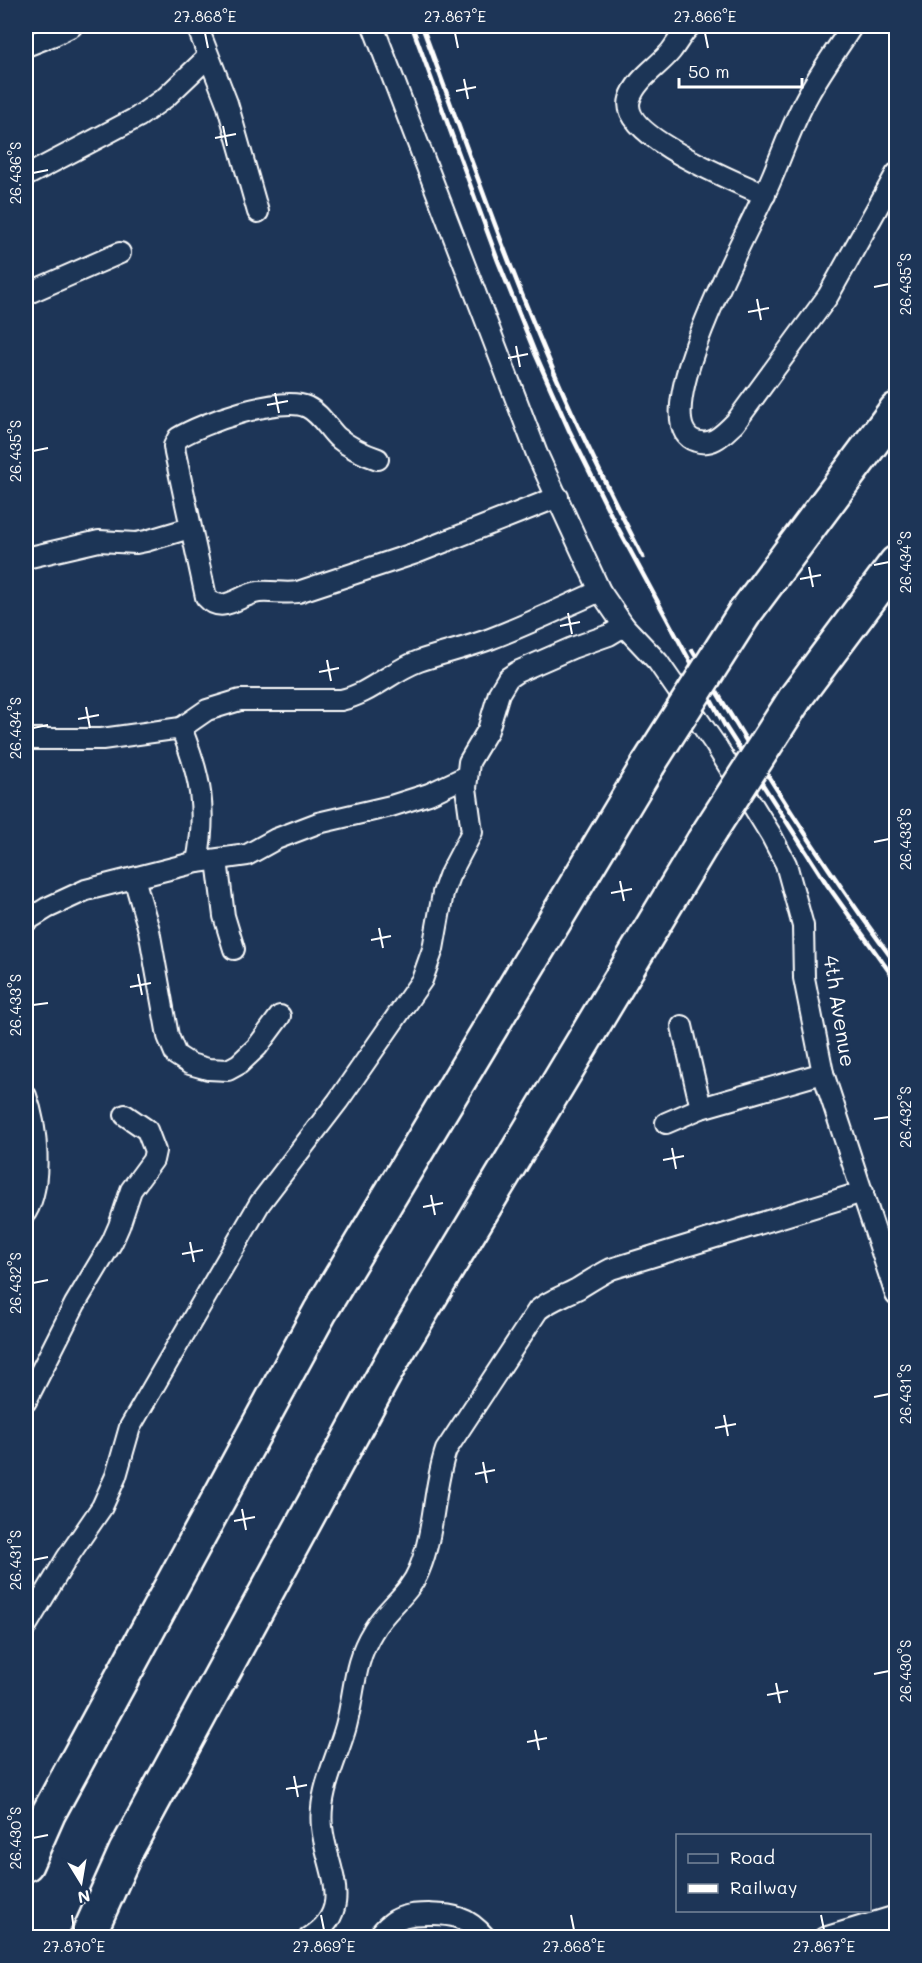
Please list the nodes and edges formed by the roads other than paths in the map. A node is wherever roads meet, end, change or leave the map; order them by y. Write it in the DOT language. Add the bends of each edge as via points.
graph roads {
  1 [pos="72,26"];
  2 [pos="197,26"];
  3 [pos="373,26"];
  4 [pos="690,26"];
  5 [pos="852,26"];
  6 [pos="26,46"];
  7 [pos="208,57"];
  8 [pos="897,174"];
  9 [pos="26,176"];
  10 [pos="765,195"];
  11 [pos="258,212"];
  12 [pos="120,253"];
  13 [pos="26,294"];
  14 [pos="897,410"];
  15 [pos="378,459"];
  16 [pos="558,497"];
  17 [pos="190,528"];
  18 [pos="26,558"];
  19 [pos="897,563"];
  20 [pos="600,591"];
  21 [pos="624,626"];
  22 [pos="181,729"];
  23 [pos="26,739"];
  24 [pos="467,776"];
  25 [pos="217,860"];
  26 [pos="197,862"];
  27 [pos="134,878"];
  28 [pos="26,921"];
  29 [pos="234,949"];
  30 [pos="280,1016"];
  31 [pos="682,1026"];
  32 [pos="823,1073"];
  33 [pos="26,1096"];
  34 [pos="701,1108"];
  35 [pos="125,1115"];
  36 [pos="666,1124"];
  37 [pos="863,1192"];
  38 [pos="26,1212"];
  39 [pos="897,1295"];
  40 [pos="26,1401"];
  41 [pos="26,1626"];
  42 [pos="26,1864"];
  43 [pos="897,1916"];
  44 [pos="87,1938"];
  45 [pos="309,1938"];
  46 [pos="377,1938"];
  47 [pos="486,1938"];
  48 [pos="824,1938"];
  1 -- 6 [label="street"];
  2 -- 7 [label="street"];
  3 -- 16 [label="street, 4th Avenue" via="537,454"];
  4 -- 10 [label="street" via="635,88 629,112 642,130 681,156"];
  5 -- 10 [label="street" via="793,122"];
  7 -- 9 [label="street" via="166,97 138,117"];
  7 -- 11 [label="street" via="227,103"];
  8 -- 10 [label="street" via="828,296 735,423 716,440 699,442 684,431 680,412 690,360 728,269"];
  12 -- 13 [label="street"];
  14 -- 42 [label="highway, bridge" via="744,614 648,765 320,1312 48,1814"];
  15 -- 17 [label="street" via="346,444 306,406 275,405 220,419 185,433 176,441"];
  16 -- 17 [label="street" via="416,554 298,592 256,593 226,605 214,604 206,597"];
  16 -- 20 [label="street, 4th Avenue"];
  17 -- 18 [label="street" via="147,542 99,541"];
  19 -- 44 [label="highway, bridge" via="796,697 704,842 391,1362 126,1851"];
  20 -- 21 [label="street, 4th Avenue"];
  20 -- 22 [label="street" via="493,638 418,661 352,698 240,700 207,710"];
  21 -- 24 [label="street" via="508,678 499,693 488,730 469,762"];
  21 -- 32 [label="street, 4th Avenue" via="658,662 715,744 786,864 803,926 804,978"];
  22 -- 23 [label="street" via="102,739"];
  22 -- 26 [label="street" via="201,793 202,834"];
  24 -- 25 [label="street" via="429,794 318,823 247,855"];
  24 -- 41 [label="street" via="472,832 442,893 433,949 422,980 338,1101 260,1203 130,1427 102,1507"];
  25 -- 26 [label="street"];
  25 -- 29 [label="street" via="224,916"];
  26 -- 27 [label="street"];
  27 -- 28 [label="street" via="86,890"];
  27 -- 30 [label="street" via="149,930 168,1036 176,1055 190,1064 228,1070 256,1047"];
  31 -- 34 [label="street"];
  32 -- 34 [label="street"];
  32 -- 37 [label="street, 4th Avenue"];
  33 -- 38 [label="street" via="36,1157 35,1182"];
  34 -- 36 [label="street"];
  35 -- 40 [label="street" via="147,1130 155,1151 153,1160 131,1190 112,1242"];
  37 -- 39 [label="street, 4th Avenue"];
  37 -- 45 [label="street" via="611,1269 538,1310 446,1450 419,1570 399,1601 374,1628 357,1663 346,1724 323,1794 321,1826 335,1878 334,1904 330,1920"];
  43 -- 48 [label="street"];
  46 -- 47 [label="street" via="403,1917 427,1915 460,1918"];
}
